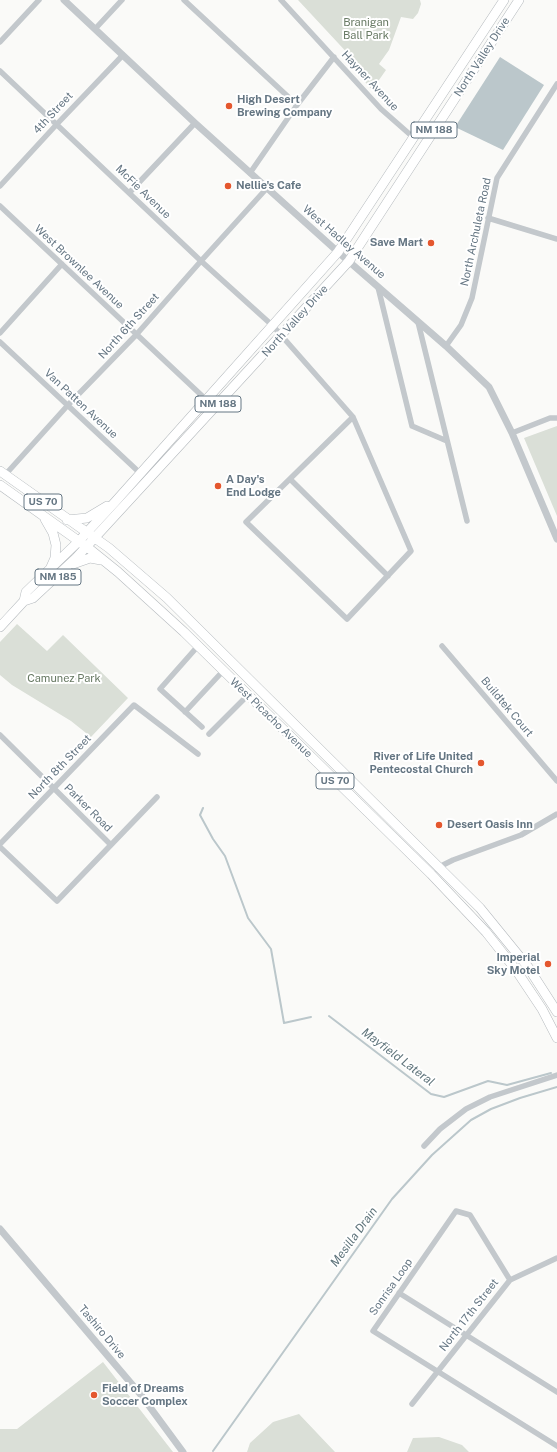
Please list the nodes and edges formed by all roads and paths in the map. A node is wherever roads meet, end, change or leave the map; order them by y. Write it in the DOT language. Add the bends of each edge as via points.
graph roads {
  1 [pos="39,0"];
  2 [pos="64,0"];
  3 [pos="122,0"];
  4 [pos="184,0"];
  5 [pos="281,0"];
  6 [pos="504,0"];
  7 [pos="519,0"];
  8 [pos="95,29"];
  9 [pos="0,42"];
  10 [pos="123,55"];
  11 [pos="334,57"];
  12 [pos="0,71"];
  13 [pos="557,84"];
  14 [pos="297,105"];
  15 [pos="195,123"];
  16 [pos="57,124"];
  17 [pos="414,138"];
  18 [pos="250,173"];
  19 [pos="0,186"];
  20 [pos="268,188"];
  21 [pos="130,192"];
  22 [pos="0,206"];
  23 [pos="488,218"];
  24 [pos="557,239"];
  25 [pos="338,252"];
  26 [pos="200,261"];
  27 [pos="349,261"];
  28 [pos="62,264"];
  29 [pos="378,286"];
  30 [pos="418,322"];
  31 [pos="273,326"];
  32 [pos="0,333"];
  33 [pos="136,335"];
  34 [pos="282,336"];
  35 [pos="0,342"];
  36 [pos="446,346"];
  37 [pos="206,400"];
  38 [pos="68,406"];
  39 [pos="215,408"];
  40 [pos="353,417"];
  41 [pos="557,418"];
  42 [pos="512,433"];
  43 [pos="447,441"];
  44 [pos="140,472"];
  45 [pos="2,473"];
  46 [pos="290,479"];
  47 [pos="149,481"];
  48 [pos="0,485"];
  49 [pos="115,502"];
  50 [pos="43,516"];
  51 [pos="67,520"];
  52 [pos="467,521"];
  53 [pos="109,523"];
  54 [pos="87,532"];
  55 [pos="95,538"];
  56 [pos="557,539"];
  57 [pos="79,541"];
  58 [pos="87,547"];
  59 [pos="109,548"];
  60 [pos="104,560"];
  61 [pos="68,566"];
  62 [pos="50,569"];
  63 [pos="388,576"];
  64 [pos="24,601"];
  65 [pos="2,621"];
  66 [pos="198,646"];
  67 [pos="442,646"];
  68 [pos="223,671"];
  69 [pos="248,695"];
  70 [pos="185,712"];
  71 [pos="202,727"];
  72 [pos="210,734"];
  73 [pos="0,735"];
  74 [pos="198,754"];
  75 [pos="557,781"];
  76 [pos="54,788"];
  77 [pos="157,797"];
  78 [pos="557,814"];
  79 [pos="111,844"];
  80 [pos="0,846"];
  81 [pos="439,866"];
  82 [pos="431,874"];
  83 [pos="557,1012"];
  84 [pos="557,1038"];
  85 [pos="557,1075"];
  86 [pos="424,1146"];
  87 [pos="0,1229"];
  88 [pos="557,1258"];
  89 [pos="510,1280"];
  90 [pos="399,1292"];
  91 [pos="467,1335"];
  92 [pos="438,1372"];
  93 [pos="557,1392"];
  94 [pos="412,1404"];
  95 [pos="557,1446"];
  96 [pos="183,1452"];
  1 -- 9 [label="street"];
  2 -- 8 [label="street, West Hadley Avenue"];
  3 -- 8 [label="street"];
  4 -- 14 [label="street"];
  5 -- 11 [label="street, Hayner Avenue"];
  6 -- 17 [label="main road, North Valley Drive / NM 188"];
  7 -- 27 [label="main road, North Valley Drive / NM 188"];
  8 -- 10 [label="street, West Hadley Avenue"];
  10 -- 15 [label="street, West Hadley Avenue"];
  10 -- 16 [label="street, 4th Street"];
  11 -- 14 [label="street"];
  11 -- 17 [label="street, Hayner Avenue" via="381,109"];
  12 -- 16 [label="street, McFie Avenue"];
  13 -- 23 [label="street, North Archuleta Road" via="497,178"];
  14 -- 18 [label="street"];
  15 -- 18 [label="street, West Hadley Avenue"];
  15 -- 21 [label="street"];
  16 -- 19 [label="street, 4th Street"];
  16 -- 21 [label="street, McFie Avenue"];
  17 -- 25 [label="main road, North Valley Drive / NM 188"];
  18 -- 20 [label="street, West Hadley Avenue"];
  20 -- 25 [label="street, West Hadley Avenue"];
  20 -- 26 [label="street, North 6th Street"];
  21 -- 26 [label="street, McFie Avenue"];
  22 -- 28 [label="street, West Brownlee Avenue"];
  23 -- 24 [label="street"];
  23 -- 36 [label="street, North Archuleta Road" via="472,298 461,325"];
  25 -- 27 [label="street, West Hadley Avenue"];
  25 -- 31 [label="main road, North Valley Drive / NM 188"];
  26 -- 31 [label="street, McFie Avenue"];
  26 -- 33 [label="street, North 6th Street"];
  27 -- 29 [label="street, West Hadley Avenue"];
  27 -- 34 [label="main road, North Valley Drive / NM 188"];
  28 -- 32 [label="street"];
  28 -- 33 [label="street, West Brownlee Avenue"];
  29 -- 30 [label="street, West Hadley Avenue"];
  29 -- 43 [label="street" via="412,426"];
  30 -- 36 [label="street, West Hadley Avenue"];
  30 -- 43 [label="street"];
  31 -- 34 [label="street, McFie Avenue"];
  31 -- 37 [label="main road, North Valley Drive / NM 188"];
  33 -- 37 [label="street, West Brownlee Avenue"];
  33 -- 38 [label="street, North 6th Street"];
  34 -- 39 [label="main road, North Valley Drive / NM 188"];
  34 -- 40 [label="street, McFie Avenue"];
  35 -- 38 [label="street, Van Patten Avenue"];
  36 -- 42 [label="street, West Hadley Avenue" via="488,387"];
  37 -- 39 [label="street, West Brownlee Avenue"];
  37 -- 44 [label="main road, North Valley Drive / NM 188"];
  38 -- 44 [label="street, Van Patten Avenue"];
  38 -- 45 [label="street, North 6th Street"];
  39 -- 47 [label="main road, North Valley Drive / NM 188"];
  40 -- 46 [label="street"];
  40 -- 63 [label="street, McFie Avenue" via="411,551"];
  41 -- 42 [label="street" via="550,418"];
  42 -- 56 [label="street, West Hadley Avenue"];
  43 -- 52 [label="street"];
  44 -- 47 [label="street, Van Patten Avenue"];
  44 -- 49 [label="main road, North Valley Drive / NM 188"];
  45 -- 51 [label="main road, West Picacho Avenue / US 70"];
  46 -- 63 [label="street"];
  46 -- 63 [label="street" via="246,522 347,619"];
  47 -- 53 [label="main road, North Valley Drive / NM 188"];
  48 -- 50 [label="main road, West Picacho Avenue / US 70"];
  49 -- 51 [label="main road" via="87,518"];
  49 -- 54 [label="main road, North Valley Drive / NM 188"];
  50 -- 57 [label="main road, West Picacho Avenue / US 70"];
  50 -- 62 [label="main road" via="53,533 56,545"];
  51 -- 54 [label="main road, West Picacho Avenue / US 70"];
  53 -- 55 [label="main road, North Valley Drive / NM 188"];
  53 -- 59 [label="main road" via="106,539"];
  54 -- 55 [label="main road, West Picacho Avenue / US 70"];
  54 -- 57 [label="main road, North Valley Drive / NM 185"];
  55 -- 58 [label="main road, North Valley Drive / NM 188"];
  55 -- 59 [label="main road, West Picacho Avenue / US 70"];
  57 -- 58 [label="main road, West Picacho Avenue / US 70"];
  57 -- 62 [label="main road, North Valley Drive / NM 185"];
  58 -- 60 [label="main road, West Picacho Avenue / US 70"];
  58 -- 61 [label="main road, North Valley Drive / NM 185"];
  59 -- 81 [label="main road, West Picacho Avenue / US 70" via="167,598"];
  60 -- 61 [label="main road" via="90,558"];
  60 -- 66 [label="main road, West Picacho Avenue / US 70"];
  61 -- 64 [label="main road, North Valley Drive / NM 185" via="33,598"];
  62 -- 64 [label="main road, North Valley Drive / NM 185" via="26,592"];
  64 -- 65 [label="main road, North Valley Drive / NM 185"];
  66 -- 68 [label="main road, West Picacho Avenue / US 70"];
  66 -- 70 [label="street" via="160,689"];
  67 -- 75 [label="street, Buildtek Court"];
  68 -- 69 [label="main road, West Picacho Avenue / US 70"];
  68 -- 70 [label="street"];
  69 -- 72 [label="street"];
  69 -- 82 [label="main road, West Picacho Avenue / US 70"];
  70 -- 71 [label="street"];
  73 -- 76 [label="street, Parker Road"];
  74 -- 76 [label="street, North 8th Street" via="134,705"];
  76 -- 79 [label="street, Parker Road"];
  76 -- 80 [label="street, North 8th Street"];
  77 -- 79 [label="street"];
  78 -- 81 [label="street" via="521,835"];
  79 -- 80 [label="street" via="58,901"];
  81 -- 82 [label="street"];
  81 -- 83 [label="main road, West Picacho Avenue / US 70" via="506,938"];
  82 -- 84 [label="main road, West Picacho Avenue / US 70" via="486,932 516,970 542,1009"];
  85 -- 86 [label="street" via="490,1097 466,1109 440,1129"];
  87 -- 96 [label="street, Tashiro Drive" via="141,1395"];
  88 -- 89 [label="street, North 17th Street"];
  89 -- 90 [label="street, Sonrisa Loop" via="470,1215 456,1211"];
  89 -- 91 [label="street, North 17th Street"];
  90 -- 91 [label="street"];
  90 -- 92 [label="street, Sonrisa Loop" via="373,1330"];
  91 -- 92 [label="street, North 17th Street"];
  91 -- 93 [label="street"];
  92 -- 94 [label="street, North 17th Street"];
  92 -- 95 [label="street, Sonrisa Loop"];
}
